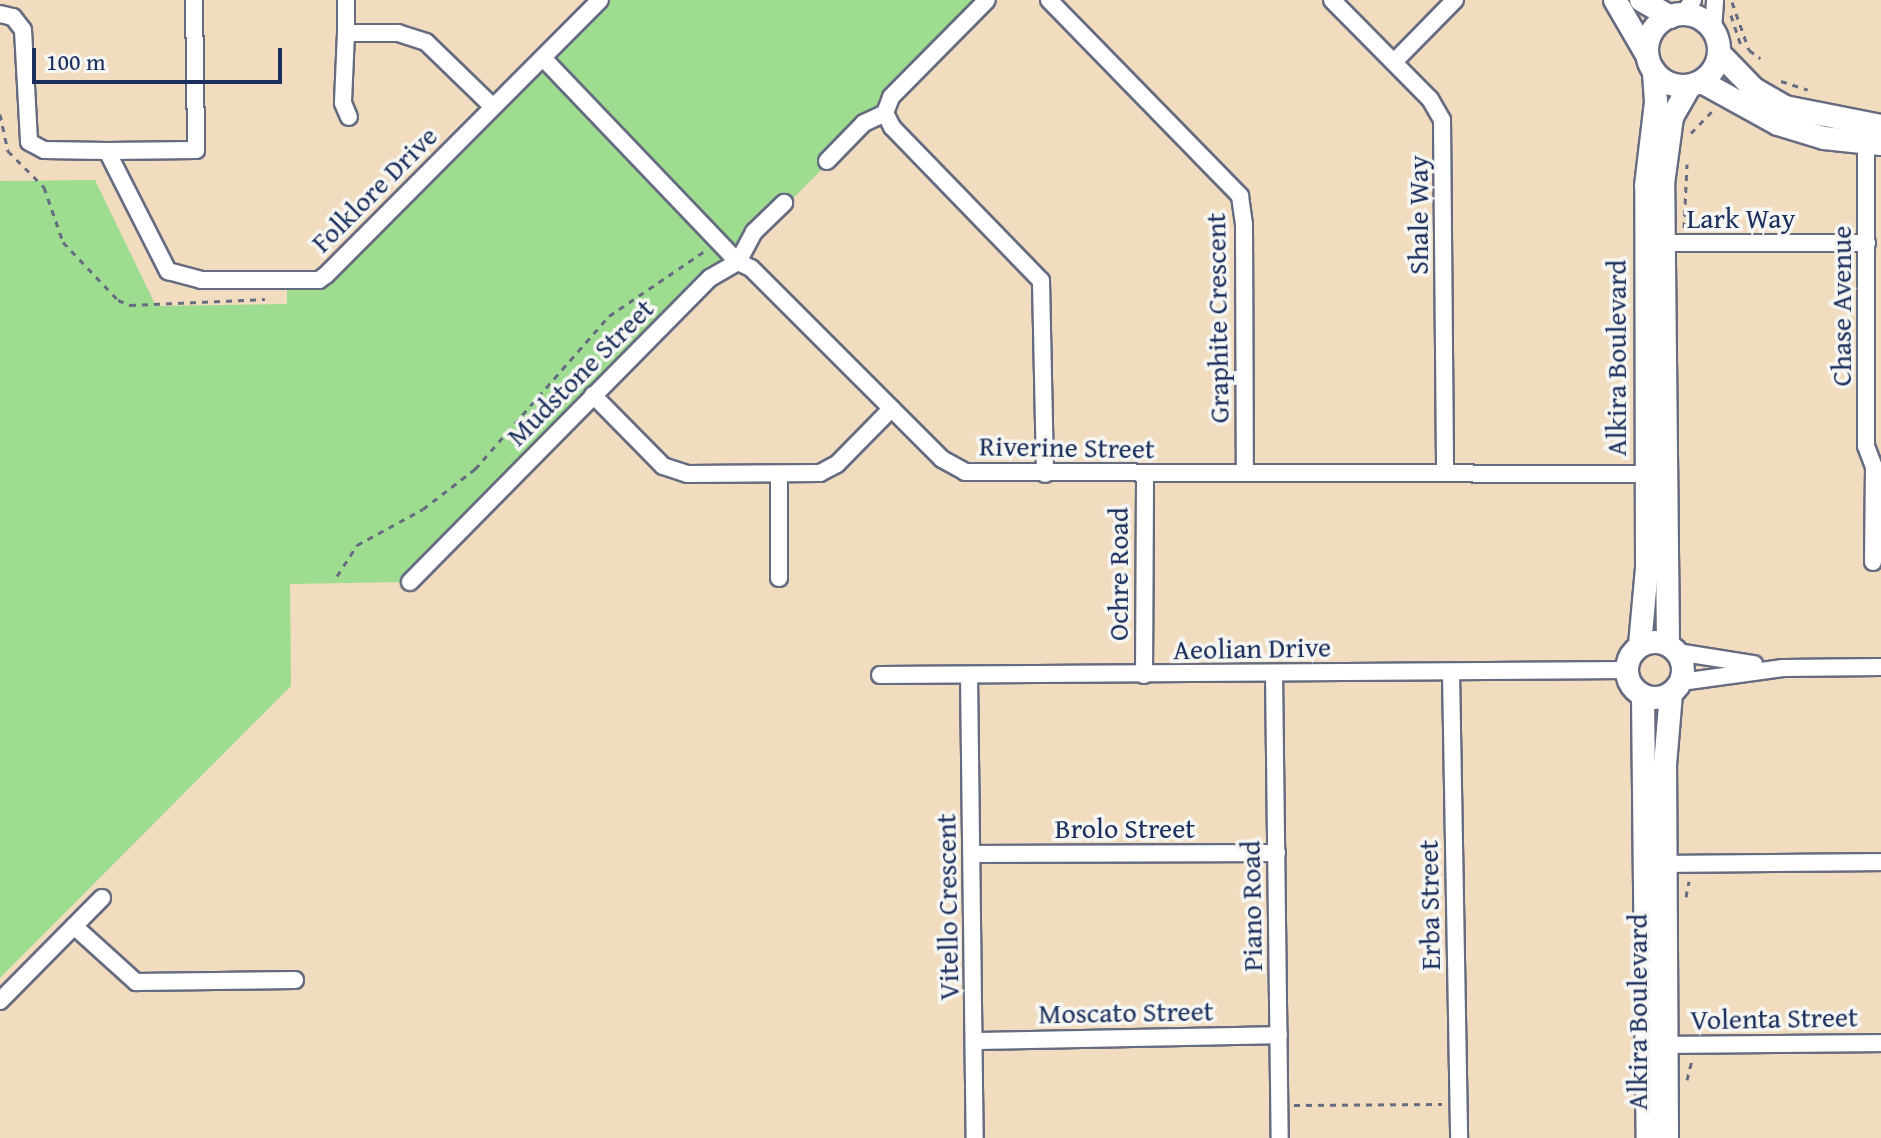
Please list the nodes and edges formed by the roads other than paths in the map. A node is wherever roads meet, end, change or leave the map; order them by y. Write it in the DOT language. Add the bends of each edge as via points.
graph roads {
  1 [pos="194,0"];
  2 [pos="346,0"];
  3 [pos="600,0"];
  4 [pos="987,0"];
  5 [pos="1049,0"];
  6 [pos="1332,0"];
  7 [pos="1455,0"];
  8 [pos="1615,0"];
  9 [pos="1641,0"];
  10 [pos="1715,0"];
  11 [pos="1682,10"];
  12 [pos="0,14"];
  13 [pos="1713,30"];
  14 [pos="346,33"];
  15 [pos="1719,53"];
  16 [pos="544,59"];
  17 [pos="1394,62"];
  18 [pos="1650,63"];
  19 [pos="1696,84"];
  20 [pos="1733,84"];
  21 [pos="493,107"];
  22 [pos="885,113"];
  23 [pos="349,117"];
  24 [pos="1881,126"];
  25 [pos="1874,144"];
  26 [pos="107,151"];
  27 [pos="827,161"];
  28 [pos="784,203"];
  29 [pos="1867,243"];
  30 [pos="1672,244"];
  31 [pos="738,262"];
  32 [pos="593,395"];
  33 [pos="892,408"];
  34 [pos="1877,469"];
  35 [pos="1245,473"];
  36 [pos="1445,473"];
  37 [pos="1045,474"];
  38 [pos="1145,474"];
  39 [pos="1655,474"];
  40 [pos="779,476"];
  41 [pos="1873,562"];
  42 [pos="779,578"];
  43 [pos="410,582"];
  44 [pos="1640,645"];
  45 [pos="1673,648"];
  46 [pos="1881,667"];
  47 [pos="1783,668"];
  48 [pos="1626,670"];
  49 [pos="1451,672"];
  50 [pos="1274,674"];
  51 [pos="880,675"];
  52 [pos="969,675"];
  53 [pos="1144,675"];
  54 [pos="1676,687"];
  55 [pos="1643,696"];
  56 [pos="1277,853"];
  57 [pos="973,854"];
  58 [pos="1881,862"];
  59 [pos="1666,864"];
  60 [pos="102,898"];
  61 [pos="74,926"];
  62 [pos="295,980"];
  63 [pos="0,1001"];
  64 [pos="1279,1035"];
  65 [pos="974,1041"];
  66 [pos="1881,1043"];
  67 [pos="1668,1045"];
  68 [pos="975,1138"];
  69 [pos="1280,1138"];
  70 [pos="1459,1138"];
  71 [pos="1648,1138"];
  72 [pos="1667,1138"];
  1 -- 26 [label="street" via="196,150"];
  2 -- 14 [label="street"];
  3 -- 16 [label="street, Folklore Drive"];
  4 -- 22 [label="street" via="891,97"];
  5 -- 35 [label="street, Graphite Crescent" via="1240,196"];
  6 -- 17 [label="street, Shale Way"];
  7 -- 17 [label="street"];
  8 -- 18 [label="street"];
  9 -- 11 [label="street"];
  10 -- 13 [label="street"];
  11 -- 13 [label="street"];
  11 -- 18 [label="street" via="1652,32"];
  12 -- 26 [label="street" via="13,17 23,30 29,142 44,150"];
  13 -- 15 [label="street"];
  14 -- 21 [label="street" via="398,33 426,42"];
  14 -- 23 [label="street" via="343,103"];
  15 -- 19 [label="street" via="1714,69"];
  15 -- 20 [label="street"];
  16 -- 21 [label="street, Folklore Drive"];
  16 -- 31 [label="street, Riverine Street"];
  17 -- 36 [label="street, Shale Way" via="1437,110 1444,137"];
  18 -- 19 [label="street" via="1672,85"];
  18 -- 39 [label="street, Alkira Boulevard" via="1656,102 1646,186"];
  19 -- 20 [label="street"];
  19 -- 30 [label="street, Alkira Boulevard" via="1675,108 1668,133"];
  20 -- 24 [label="street" via="1785,107 1835,121"];
  20 -- 25 [label="street" via="1778,124"];
  21 -- 26 [label="street, Folklore Drive" via="319,280 201,280 168,271"];
  22 -- 27 [label="street" via="864,123"];
  22 -- 37 [label="street" via="892,127 1041,281"];
  25 -- 29 [label="street, Chase Avenue"];
  28 -- 31 [label="street, Mudstone Street" via="748,239"];
  29 -- 30 [label="street, Lark Way"];
  29 -- 34 [label="street, Chase Avenue" via="1866,446"];
  30 -- 39 [label="street, Alkira Boulevard"];
  31 -- 32 [label="street, Mudstone Street" via="710,278"];
  31 -- 33 [label="street, Riverine Street" via="751,268"];
  32 -- 40 [label="street" via="670,470"];
  32 -- 43 [label="street, Mudstone Street"];
  33 -- 37 [label="street, Riverine Street" via="942,459 965,472"];
  33 -- 40 [label="street" via="829,470"];
  34 -- 41 [label="street, Chase Avenue"];
  35 -- 36 [label="street, Riverine Street"];
  35 -- 38 [label="street, Riverine Street"];
  36 -- 39 [label="street, Riverine Street"];
  37 -- 38 [label="street, Riverine Street"];
  38 -- 53 [label="street, Ochre Road"];
  39 -- 44 [label="street, Alkira Boulevard"];
  39 -- 45 [label="street, Alkira Boulevard"];
  40 -- 42 [label="street"];
  44 -- 45 [label="street"];
  44 -- 48 [label="street"];
  45 -- 47 [label="street"];
  45 -- 54 [label="street" via="1683,666"];
  46 -- 47 [label="street"];
  47 -- 54 [label="street"];
  48 -- 49 [label="street, Aeolian Drive"];
  48 -- 55 [label="street" via="1630,684"];
  49 -- 50 [label="street, Aeolian Drive"];
  49 -- 70 [label="street, Erba Street"];
  50 -- 53 [label="street, Aeolian Drive"];
  50 -- 56 [label="street, Piano Road"];
  51 -- 52 [label="street, Aeolian Drive"];
  52 -- 53 [label="street, Aeolian Drive"];
  52 -- 57 [label="street, Vitello Crescent"];
  54 -- 55 [label="street"];
  54 -- 59 [label="street, Alkira Boulevard" via="1665,765"];
  55 -- 71 [label="street, Alkira Boulevard"];
  56 -- 57 [label="street, Brolo Street"];
  56 -- 64 [label="street, Piano Road"];
  57 -- 65 [label="street, Vitello Crescent"];
  58 -- 59 [label="street"];
  59 -- 67 [label="street, Alkira Boulevard"];
  60 -- 61 [label="street"];
  61 -- 62 [label="street" via="136,982"];
  61 -- 63 [label="street"];
  64 -- 65 [label="street, Moscato Street"];
  64 -- 69 [label="street, Piano Road"];
  65 -- 68 [label="street, Vitello Crescent"];
  66 -- 67 [label="street, Volenta Street"];
  67 -- 72 [label="street, Alkira Boulevard"];
}
